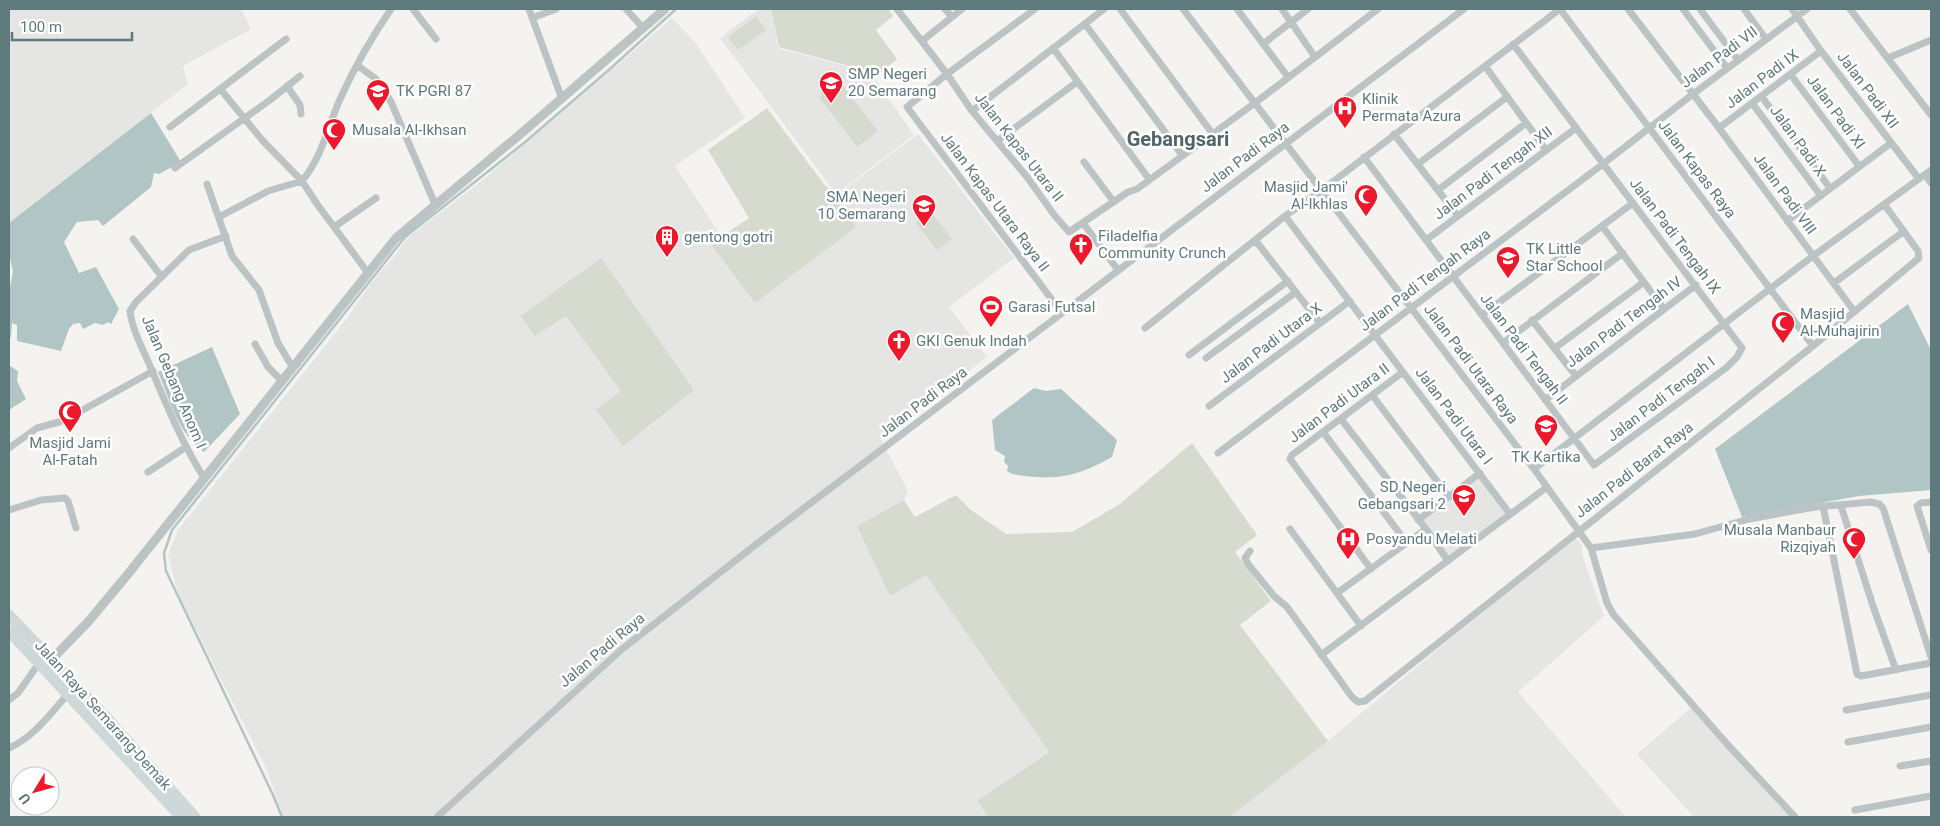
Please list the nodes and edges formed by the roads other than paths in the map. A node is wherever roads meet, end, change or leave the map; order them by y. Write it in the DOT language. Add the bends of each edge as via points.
graph roads {
  1 [pos="391,9"];
  2 [pos="413,9"];
  3 [pos="529,9"];
  4 [pos="556,9"];
  5 [pos="626,9"];
  6 [pos="665,9"];
  7 [pos="897,9"];
  8 [pos="945,9"];
  9 [pos="962,9"];
  10 [pos="1034,9"];
  11 [pos="1104,9"];
  12 [pos="1120,9"];
  13 [pos="1183,9"];
  14 [pos="1237,9"];
  15 [pos="1282,9"];
  16 [pos="1308,9"];
  17 [pos="1378,9"];
  18 [pos="1464,9"];
  19 [pos="1560,9"];
  20 [pos="1628,9"];
  21 [pos="1683,9"];
  22 [pos="1700,9"];
  23 [pos="1744,9"];
  24 [pos="1792,9"];
  25 [pos="1807,9"];
  26 [pos="1854,10"];
  27 [pos="1798,16"];
  28 [pos="952,17"];
  29 [pos="532,18"];
  30 [pos="1291,22"];
  31 [pos="1086,24"];
  32 [pos="643,28"];
  33 [pos="436,39"];
  34 [pos="1766,39"];
  35 [pos="286,40"];
  36 [pos="1931,40"];
  37 [pos="922,41"];
  38 [pos="1263,44"];
  39 [pos="1513,44"];
  40 [pos="1053,48"];
  41 [pos="1821,51"];
  42 [pos="1316,57"];
  43 [pos="1888,58"];
  44 [pos="1738,60"];
  45 [pos="358,65"];
  46 [pos="1485,66"];
  47 [pos="1727,68"];
  48 [pos="948,74"];
  49 [pos="1792,75"];
  50 [pos="300,76"];
  51 [pos="1288,77"];
  52 [pos="1077,82"];
  53 [pos="287,86"];
  54 [pos="221,90"];
  55 [pos="1693,94"];
  56 [pos="1507,97"];
  57 [pos="1762,97"];
  58 [pos="562,99"];
  59 [pos="1255,103"];
  60 [pos="1752,103"];
  61 [pos="972,111"];
  62 [pos="301,114"];
  63 [pos="1931,115"];
  64 [pos="244,119"];
  65 [pos="1526,123"];
  66 [pos="170,127"];
  67 [pos="1576,128"];
  68 [pos="1719,128"];
  69 [pos="1649,129"];
  70 [pos="1212,133"];
  71 [pos="1394,134"];
  72 [pos="997,141"];
  73 [pos="1286,143"];
  74 [pos="1891,143"];
  75 [pos="1546,150"];
  76 [pos="1182,155"];
  77 [pos="1364,157"];
  78 [pos="1084,162"];
  79 [pos="1418,164"];
  80 [pos="1603,164"];
  81 [pos="1859,166"];
  82 [pos="175,168"];
  83 [pos="1925,174"];
  84 [pos="1149,179"];
  85 [pos="302,181"];
  86 [pos="1931,183"];
  87 [pos="207,184"];
  88 [pos="1830,188"];
  89 [pos="1322,190"];
  90 [pos="1438,190"];
  91 [pos="1821,196"];
  92 [pos="376,198"];
  93 [pos="1114,202"];
  94 [pos="1633,203"];
  95 [pos="435,204"];
  96 [pos="1884,204"];
  97 [pos="219,216"];
  98 [pos="1285,216"];
  99 [pos="1458,216"];
  100 [pos="1787,221"];
  101 [pos="1083,223"];
  102 [pos="1602,226"];
  103 [pos="334,228"];
  104 [pos="1904,231"];
  105 [pos="226,236"];
  106 [pos="133,239"];
  107 [pos="1255,240"];
  108 [pos="1426,240"];
  109 [pos="1623,253"];
  110 [pos="1813,256"];
  111 [pos="1118,270"];
  112 [pos="368,273"];
  113 [pos="161,276"];
  114 [pos="1453,276"];
  115 [pos="1288,281"];
  116 [pos="1644,282"];
  117 [pos="1834,283"];
  118 [pos="1696,285"];
  119 [pos="1770,289"];
  120 [pos="1296,292"];
  121 [pos="1350,301"];
  122 [pos="1412,308"];
  123 [pos="1664,309"];
  124 [pos="1854,311"];
  125 [pos="1062,313"];
  126 [pos="1243,315"];
  127 [pos="1482,315"];
  128 [pos="1532,320"];
  129 [pos="1320,323"];
  130 [pos="1725,324"];
  131 [pos="1250,325"];
  132 [pos="1145,328"];
  133 [pos="1375,335"];
  134 [pos="1503,343"];
  135 [pos="255,344"];
  136 [pos="1813,346"];
  137 [pos="1555,348"];
  138 [pos="1188,355"];
  139 [pos="1206,358"];
  140 [pos="293,368"];
  141 [pos="152,372"];
  142 [pos="1404,372"];
  143 [pos="1576,376"];
  144 [pos="282,381"];
  145 [pos="1372,395"];
  146 [pos="1545,400"];
  147 [pos="1209,406"];
  148 [pos="1341,419"];
  149 [pos="1323,432"];
  150 [pos="1574,438"];
  151 [pos="186,447"];
  152 [pos="9,448"];
  153 [pos="1218,453"];
  154 [pos="1534,469"];
  155 [pos="148,472"];
  156 [pos="1480,473"];
  157 [pos="204,478"];
  158 [pos="1547,487"];
  159 [pos="1449,497"];
  160 [pos="1931,502"];
  161 [pos="1823,506"];
  162 [pos="1841,506"];
  163 [pos="9,510"];
  164 [pos="1510,514"];
  165 [pos="1418,520"];
  166 [pos="76,528"];
  167 [pos="1290,529"];
  168 [pos="1426,530"];
  169 [pos="1582,535"];
  170 [pos="1407,543"];
  171 [pos="1591,548"];
  172 [pos="1931,550"];
  173 [pos="1250,551"];
  174 [pos="1448,561"];
  175 [pos="1371,568"];
  176 [pos="1337,593"];
  177 [pos="9,615"];
  178 [pos="1360,626"];
  179 [pos="9,631"];
  180 [pos="1321,655"];
  181 [pos="1931,657"];
  182 [pos="52,659"];
  183 [pos="39,662"];
  184 [pos="1931,663"];
  185 [pos="1896,670"];
  186 [pos="68,694"];
  187 [pos="1931,695"];
  188 [pos="9,700"];
  189 [pos="1846,710"];
  190 [pos="1931,727"];
  191 [pos="1848,742"];
  192 [pos="9,748"];
  193 [pos="1931,761"];
  194 [pos="1900,766"];
  195 [pos="157,791"];
  196 [pos="1931,796"];
  197 [pos="1855,810"];
  198 [pos="175,817"];
  199 [pos="180,817"];
  200 [pos="195,817"];
  201 [pos="437,817"];
  202 [pos="1795,817"];
  1 -- 45 [label="street"];
  2 -- 33 [label="street"];
  3 -- 29 [label="street"];
  4 -- 29 [label="street"];
  5 -- 32 [label="street"];
  6 -- 32 [label="street"];
  7 -- 37 [label="street, Jalan Kapas Utara II"];
  8 -- 28 [label="street"];
  9 -- 28 [label="street"];
  10 -- 48 [label="street"];
  11 -- 31 [label="street"];
  12 -- 70 [label="street"];
  13 -- 59 [label="street, Jalan Padi Utara Raya"];
  14 -- 38 [label="street"];
  15 -- 30 [label="street"];
  16 -- 30 [label="street"];
  17 -- 42 [label="street"];
  18 -- 73 [label="street, Jalan Padi Raya"];
  19 -- 39 [label="street"];
  19 -- 69 [label="street, Jalan Kapas Raya"];
  20 -- 55 [label="street, Jalan Padi VIII"];
  21 -- 47 [label="street"];
  22 -- 44 [label="street"];
  23 -- 34 [label="street"];
  24 -- 27 [label="street, Jalan Padi XII"];
  25 -- 27 [label="street, Jalan Padi VII"];
  26 -- 43 [label="street"];
  27 -- 34 [label="street, Jalan Padi VII"];
  27 -- 41 [label="street, Jalan Padi XII"];
  28 -- 37 [label="street"];
  29 -- 58 [label="street"];
  30 -- 38 [label="street"];
  30 -- 42 [label="street"];
  31 -- 40 [label="street"];
  31 -- 76 [label="street"];
  32 -- 58 [label="street"];
  34 -- 44 [label="street, Jalan Padi VII"];
  35 -- 54 [label="street"];
  36 -- 43 [label="street"];
  37 -- 48 [label="street, Jalan Kapas Utara II"];
  38 -- 51 [label="street"];
  39 -- 46 [label="street"];
  39 -- 67 [label="street, Jalan Padi Tengah IX"];
  40 -- 52 [label="street"];
  40 -- 61 [label="street"];
  41 -- 49 [label="street, Jalan Padi IX"];
  41 -- 74 [label="street, Jalan Padi XII"];
  42 -- 51 [label="street"];
  43 -- 63 [label="street"];
  44 -- 47 [label="street, Jalan Padi VII"];
  45 -- 85 [label="street" via="341,98 324,144"];
  45 -- 95 [label="street" via="376,79 391,102"];
  46 -- 56 [label="street"];
  46 -- 71 [label="street"];
  47 -- 55 [label="street, Jalan Padi VII"];
  48 -- 61 [label="street, Jalan Kapas Utara II"];
  48 -- 125 [label="street, Jalan Kapas Utara Raya II" via="907,107"];
  49 -- 57 [label="street, Jalan Padi IX"];
  49 -- 81 [label="street, Jalan Padi XI"];
  50 -- 53 [label="street"];
  51 -- 59 [label="street"];
  52 -- 72 [label="street"];
  52 -- 84 [label="street"];
  53 -- 62 [label="street" via="300,104"];
  53 -- 64 [label="street"];
  54 -- 64 [label="street"];
  54 -- 66 [label="street"];
  55 -- 68 [label="street, Jalan Padi VIII"];
  55 -- 69 [label="street, Jalan Padi VII"];
  56 -- 65 [label="street"];
  56 -- 79 [label="street"];
  57 -- 60 [label="street, Jalan Padi IX"];
  57 -- 88 [label="street, Jalan Padi X"];
  58 -- 95 [label="street"];
  59 -- 70 [label="street"];
  59 -- 73 [label="street, Jalan Padi Utara Raya"];
  60 -- 68 [label="street, Jalan Padi IX"];
  60 -- 91 [label="street, Jalan Padi X"];
  61 -- 72 [label="street, Jalan Kapas Utara II"];
  64 -- 82 [label="street"];
  64 -- 85 [label="street"];
  65 -- 75 [label="street"];
  65 -- 90 [label="street"];
  67 -- 75 [label="street, Jalan Padi Tengah XII"];
  67 -- 80 [label="street, Jalan Padi Tengah IX"];
  68 -- 100 [label="street, Jalan Padi VIII"];
  69 -- 80 [label="street, Jalan Padi Tengah Raya"];
  69 -- 119 [label="street, Jalan Kapas Raya"];
  70 -- 76 [label="street"];
  71 -- 77 [label="street"];
  71 -- 79 [label="street"];
  72 -- 101 [label="street, Jalan Kapas Utara II" via="1067,231 1072,232"];
  73 -- 89 [label="street, Jalan Padi Utara Raya"];
  73 -- 111 [label="street, Jalan Padi Raya"];
  74 -- 81 [label="street"];
  74 -- 83 [label="street, Jalan Padi XII"];
  75 -- 99 [label="street, Jalan Padi Tengah XII"];
  76 -- 84 [label="street"];
  77 -- 89 [label="street"];
  77 -- 108 [label="street, Jalan Padi Tengah II"];
  78 -- 93 [label="street"];
  79 -- 90 [label="street"];
  80 -- 94 [label="street, Jalan Padi Tengah IX"];
  80 -- 114 [label="street, Jalan Padi Tengah Raya"];
  81 -- 88 [label="street"];
  83 -- 86 [label="street, Jalan Padi XII"];
  83 -- 96 [label="street, Jalan Padi Tengah I"];
  84 -- 93 [label="street"];
  85 -- 97 [label="street" via="268,191"];
  85 -- 103 [label="street"];
  87 -- 97 [label="street"];
  88 -- 91 [label="street"];
  89 -- 98 [label="street"];
  89 -- 122 [label="street, Jalan Padi Utara Raya"];
  90 -- 99 [label="street"];
  91 -- 100 [label="street"];
  92 -- 103 [label="street"];
  93 -- 101 [label="street"];
  94 -- 102 [label="street"];
  94 -- 118 [label="street, Jalan Padi Tengah IX"];
  95 -- 112 [label="street" via="396,238"];
  96 -- 104 [label="street"];
  96 -- 110 [label="street, Jalan Padi Tengah I"];
  97 -- 105 [label="street"];
  98 -- 107 [label="street"];
  98 -- 121 [label="street, Jalan Padi Utara I"];
  99 -- 108 [label="street, Jalan Padi Tengah XII"];
  100 -- 110 [label="street, Jalan Padi VIII"];
  101 -- 111 [label="street"];
  102 -- 109 [label="street"];
  102 -- 127 [label="street"];
  103 -- 112 [label="street"];
  104 -- 117 [label="street"];
  104 -- 124 [label="street, Jalan Padi Barat Raya" via="1918,251 1919,258"];
  105 -- 113 [label="street" via="191,248"];
  105 -- 140 [label="street" via="235,261 259,290 278,344"];
  106 -- 113 [label="street"];
  107 -- 115 [label="street"];
  107 -- 132 [label="street"];
  108 -- 114 [label="street, Jalan Padi Tengah II"];
  109 -- 116 [label="street"];
  109 -- 128 [label="street"];
  110 -- 117 [label="street, Jalan Padi VIII"];
  110 -- 119 [label="street, Jalan Padi Tengah I"];
  111 -- 125 [label="street, Jalan Padi Raya"];
  112 -- 140 [label="street"];
  113 -- 141 [label="street, Jalan Gebang Anom I" via="130,311"];
  114 -- 122 [label="street, Jalan Padi Tengah Raya"];
  114 -- 127 [label="street, Jalan Padi Tengah II"];
  115 -- 120 [label="street"];
  115 -- 126 [label="street"];
  116 -- 123 [label="street"];
  116 -- 137 [label="street"];
  117 -- 124 [label="street, Jalan Padi VIII"];
  118 -- 123 [label="street, Jalan Padi Tengah IV"];
  118 -- 130 [label="street, Jalan Padi Tengah IX"];
  119 -- 130 [label="street, Jalan Padi Tengah I"];
  119 -- 136 [label="street, Jalan Kapas Raya"];
  120 -- 129 [label="street"];
  120 -- 131 [label="street"];
  121 -- 129 [label="street, Jalan Padi Utara X"];
  121 -- 133 [label="street, Jalan Padi Utara I"];
  122 -- 133 [label="street, Jalan Padi Tengah Raya"];
  122 -- 154 [label="street, Jalan Padi Utara Raya"];
  123 -- 143 [label="street, Jalan Padi Tengah IV"];
  124 -- 136 [label="street, Jalan Padi Barat Raya"];
  125 -- 201 [label="street, Jalan Padi Raya" via="621,650"];
  126 -- 131 [label="street"];
  126 -- 138 [label="street"];
  127 -- 134 [label="street, Jalan Padi Tengah II"];
  128 -- 134 [label="street"];
  128 -- 137 [label="street"];
  129 -- 147 [label="street, Jalan Padi Utara X"];
  130 -- 150 [label="street, Jalan Padi Tengah I"];
  130 -- 150 [label="street, Jalan Padi Tengah I" via="1742,348 1726,368 1594,465"];
  131 -- 139 [label="street"];
  133 -- 142 [label="street, Jalan Padi Utara I"];
  133 -- 153 [label="street, Jalan Padi Tengah Raya"];
  134 -- 146 [label="street, Jalan Padi Tengah II"];
  135 -- 144 [label="street" via="268,367"];
  136 -- 169 [label="street, Jalan Padi Barat Raya"];
  137 -- 143 [label="street"];
  140 -- 144 [label="street"];
  141 -- 151 [label="street, Jalan Gebang Anom I"];
  141 -- 152 [label="street" via="82,411 38,428"];
  142 -- 145 [label="street, Jalan Padi Utara II"];
  142 -- 156 [label="street, Jalan Padi Utara I"];
  143 -- 146 [label="street, Jalan Padi Tengah IV"];
  144 -- 157 [label="street"];
  145 -- 148 [label="street, Jalan Padi Utara II"];
  145 -- 159 [label="street"];
  146 -- 150 [label="street, Jalan Padi Tengah II"];
  148 -- 149 [label="street, Jalan Padi Utara II"];
  148 -- 165 [label="street"];
  149 -- 170 [label="street"];
  149 -- 175 [label="street, Jalan Padi Utara II" via="1290,459"];
  150 -- 154 [label="street, Jalan Padi Tengah I"];
  151 -- 155 [label="street"];
  151 -- 157 [label="street, Jalan Gebang Anom I"];
  154 -- 158 [label="street, Jalan Padi Utara Raya"];
  156 -- 159 [label="street"];
  156 -- 164 [label="street, Jalan Padi Utara I"];
  157 -- 182 [label="street" via="88,622"];
  158 -- 164 [label="street"];
  158 -- 169 [label="street, Jalan Padi Utara Raya"];
  159 -- 165 [label="street"];
  160 -- 172 [label="street" via="1917,506"];
  161 -- 162 [label="street"];
  161 -- 171 [label="street" via="1695,534"];
  161 -- 185 [label="street" via="1857,674"];
  162 -- 181 [label="street" via="1871,502 1883,508"];
  162 -- 185 [label="street"];
  163 -- 166 [label="street" via="41,500 65,498"];
  164 -- 174 [label="street"];
  165 -- 168 [label="street"];
  167 -- 176 [label="street"];
  168 -- 170 [label="street"];
  168 -- 174 [label="street"];
  169 -- 171 [label="street, Jalan Padi Utara Raya"];
  169 -- 180 [label="street, Jalan Padi Barat Raya" via="1365,701 1358,702 1352,697"];
  170 -- 175 [label="street"];
  171 -- 202 [label="street, Jalan Padi Utara Raya" via="1613,614"];
  173 -- 180 [label="street" via="1245,558 1248,564 1287,608"];
  174 -- 178 [label="street"];
  175 -- 176 [label="street"];
  176 -- 178 [label="street"];
  177 -- 182 [label="highway, Jalan Raya Semarang-Demak"];
  178 -- 180 [label="street"];
  179 -- 183 [label="highway"];
  182 -- 200 [label="highway, Jalan Raya Semarang-Demak"];
  183 -- 186 [label="highway"];
  183 -- 188 [label="street" via="18,693"];
  184 -- 185 [label="street"];
  186 -- 192 [label="street" via="32,733"];
  186 -- 195 [label="highway"];
  187 -- 189 [label="street"];
  190 -- 191 [label="street"];
  193 -- 194 [label="street"];
  195 -- 198 [label="highway"];
  195 -- 199 [label="highway"];
  196 -- 197 [label="street"];
}
